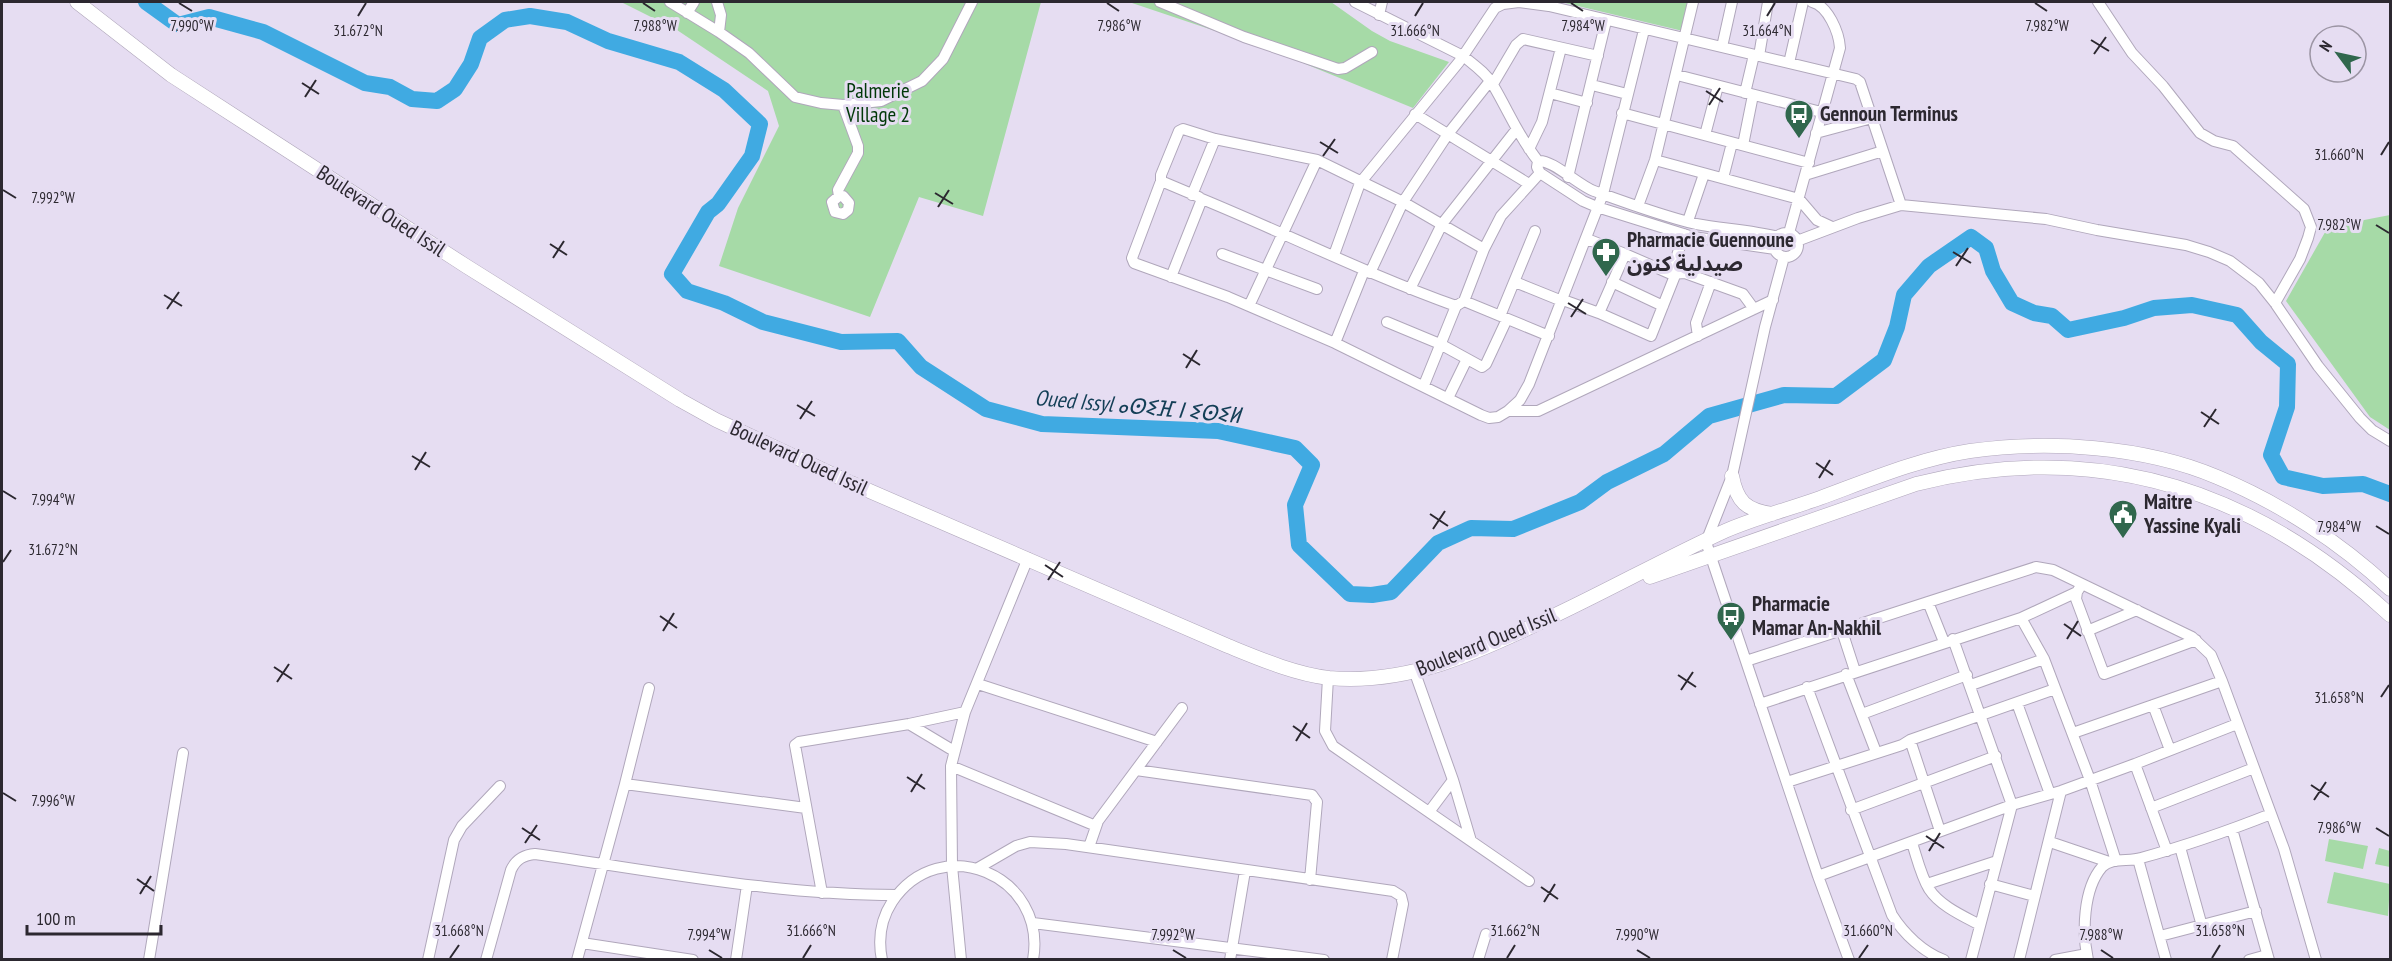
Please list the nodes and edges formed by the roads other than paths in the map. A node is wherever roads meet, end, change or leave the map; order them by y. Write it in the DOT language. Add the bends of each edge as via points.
graph roads {
  1 [pos="77,2"];
  2 [pos="670,2"];
  3 [pos="694,2"];
  4 [pos="717,2"];
  5 [pos="972,2"];
  6 [pos="1160,2"];
  7 [pos="1354,2"];
  8 [pos="1382,2"];
  9 [pos="1694,2"];
  10 [pos="1732,2"];
  11 [pos="1768,2"];
  12 [pos="1803,2"];
  13 [pos="1812,2"];
  14 [pos="2098,2"];
  15 [pos="687,13"];
  16 [pos="1379,15"];
  17 [pos="1606,21"];
  18 [pos="1644,30"];
  19 [pos="719,32"];
  20 [pos="1685,38"];
  21 [pos="1722,47"];
  22 [pos="1560,48"];
  23 [pos="1372,52"];
  24 [pos="1756,55"];
  25 [pos="1463,56"];
  26 [pos="1598,56"];
  27 [pos="1789,63"];
  28 [pos="1832,72"];
  29 [pos="1677,75"];
  30 [pos="1491,82"];
  31 [pos="1592,85"];
  32 [pos="1718,86"];
  33 [pos="1550,93"];
  34 [pos="1627,94"];
  35 [pos="1749,94"];
  36 [pos="1587,103"];
  37 [pos="843,105"];
  38 [pos="1821,112"];
  39 [pos="1622,113"];
  40 [pos="1415,114"];
  41 [pos="1872,118"];
  42 [pos="1664,123"];
  43 [pos="1516,130"];
  44 [pos="1816,133"];
  45 [pos="1448,134"];
  46 [pos="1705,135"];
  47 [pos="1215,139"];
  48 [pos="1737,144"];
  49 [pos="1529,149"];
  50 [pos="1883,151"];
  51 [pos="1317,160"];
  52 [pos="1491,160"];
  53 [pos="1655,160"];
  54 [pos="1538,161"];
  55 [pos="1809,163"];
  56 [pos="1540,173"];
  57 [pos="1704,174"];
  58 [pos="1805,175"];
  59 [pos="1568,177"];
  60 [pos="1723,178"];
  61 [pos="1161,181"];
  62 [pos="1360,183"];
  63 [pos="1528,184"];
  64 [pos="1603,194"];
  65 [pos="839,196"];
  66 [pos="1197,197"];
  67 [pos="1799,199"];
  68 [pos="1403,202"];
  69 [pos="1901,205"];
  70 [pos="1638,206"];
  71 [pos="1597,207"];
  72 [pos="1688,221"];
  73 [pos="1442,224"];
  74 [pos="1832,227"];
  75 [pos="1535,231"];
  76 [pos="1283,233"];
  77 [pos="1684,234"];
  78 [pos="1788,237"];
  79 [pos="1587,239"];
  80 [pos="1484,249"];
  81 [pos="1780,253"];
  82 [pos="1222,254"];
  83 [pos="1625,254"];
  84 [pos="1334,255"];
  85 [pos="1266,269"];
  86 [pos="1367,272"];
  87 [pos="1673,273"];
  88 [pos="1171,277"];
  89 [pos="1515,282"];
  90 [pos="1612,282"];
  91 [pos="1711,282"];
  92 [pos="1317,289"];
  93 [pos="1410,289"];
  94 [pos="1562,300"];
  95 [pos="1773,300"];
  96 [pos="2276,303"];
  97 [pos="1460,304"];
  98 [pos="1249,306"];
  99 [pos="1663,306"];
  100 [pos="1754,309"];
  101 [pos="1599,313"];
  102 [pos="1504,317"];
  103 [pos="1387,322"];
  104 [pos="1652,335"];
  105 [pos="1549,336"];
  106 [pos="1698,336"];
  107 [pos="1335,343"];
  108 [pos="1440,344"];
  109 [pos="1663,352"];
  110 [pos="1467,359"];
  111 [pos="1424,385"];
  112 [pos="1448,398"];
  113 [pos="1508,411"];
  114 [pos="2391,441"];
  115 [pos="1732,476"];
  116 [pos="1774,514"];
  117 [pos="1706,542"];
  118 [pos="1710,556"];
  119 [pos="1028,558"];
  120 [pos="2079,588"];
  121 [pos="2391,589"];
  122 [pos="1594,597"];
  123 [pos="1928,602"];
  124 [pos="2137,610"];
  125 [pos="2391,615"];
  126 [pos="2021,618"];
  127 [pos="1842,631"];
  128 [pos="2088,631"];
  129 [pos="2196,640"];
  130 [pos="1949,641"];
  131 [pos="2044,659"];
  132 [pos="1746,661"];
  133 [pos="1415,673"];
  134 [pos="1851,673"];
  135 [pos="1328,678"];
  136 [pos="1969,680"];
  137 [pos="2222,681"];
  138 [pos="978,684"];
  139 [pos="1807,687"];
  140 [pos="649,688"];
  141 [pos="2055,689"];
  142 [pos="2017,703"];
  143 [pos="1760,704"];
  144 [pos="2153,705"];
  145 [pos="1182,708"];
  146 [pos="965,712"];
  147 [pos="1862,714"];
  148 [pos="1981,715"];
  149 [pos="909,724"];
  150 [pos="2236,724"];
  151 [pos="2073,734"];
  152 [pos="1910,740"];
  153 [pos="1157,742"];
  154 [pos="2170,750"];
  155 [pos="954,751"];
  156 [pos="1876,752"];
  157 [pos="183,753"];
  158 [pos="1996,756"];
  159 [pos="2135,764"];
  160 [pos="1834,765"];
  161 [pos="951,766"];
  162 [pos="2254,768"];
  163 [pos="1136,770"];
  164 [pos="1453,780"];
  165 [pos="2090,780"];
  166 [pos="1786,782"];
  167 [pos="1924,782"];
  168 [pos="625,784"];
  169 [pos="500,786"];
  170 [pos="2061,791"];
  171 [pos="2050,794"];
  172 [pos="2012,805"];
  173 [pos="806,808"];
  174 [pos="2151,808"];
  175 [pos="1851,810"];
  176 [pos="1429,812"];
  177 [pos="2271,814"];
  178 [pos="1096,826"];
  179 [pos="2232,830"];
  180 [pos="1940,831"];
  181 [pos="1472,841"];
  182 [pos="2050,842"];
  183 [pos="1912,843"];
  184 [pos="1089,847"];
  185 [pos="2180,847"];
  186 [pos="2167,850"];
  187 [pos="1869,859"];
  188 [pos="2138,859"];
  189 [pos="1997,861"];
  190 [pos="2112,861"];
  191 [pos="604,863"];
  192 [pos="952,866"];
  193 [pos="978,868"];
  194 [pos="1245,871"];
  195 [pos="1818,876"];
  196 [pos="1310,879"];
  197 [pos="1529,881"];
  198 [pos="1927,884"];
  199 [pos="1990,884"];
  200 [pos="747,885"];
  201 [pos="822,893"];
  202 [pos="897,895"];
  203 [pos="2034,896"];
  204 [pos="2256,911"];
  205 [pos="1033,923"];
  206 [pos="1980,926"];
  207 [pos="2202,926"];
  208 [pos="1486,934"];
  209 [pos="2160,936"];
  210 [pos="582,943"];
  211 [pos="1232,948"];
  212 [pos="2088,957"];
  213 [pos="2268,957"];
  214 [pos="1939,959"];
  215 [pos="149,960"];
  216 [pos="428,960"];
  217 [pos="486,960"];
  218 [pos="577,960"];
  219 [pos="693,960"];
  220 [pos="736,960"];
  221 [pos="882,960"];
  222 [pos="960,960"];
  223 [pos="1033,960"];
  224 [pos="1230,960"];
  225 [pos="1324,960"];
  226 [pos="1392,960"];
  227 [pos="1478,960"];
  228 [pos="1849,960"];
  229 [pos="1971,960"];
  230 [pos="2019,960"];
  231 [pos="2055,960"];
  232 [pos="2166,960"];
  233 [pos="2249,960"];
  234 [pos="2316,960"];
  1 -- 119 [label="main road, Boulevard Oued Issil" via="171,75 680,400 851,483"];
  2 -- 15 [label="street"];
  3 -- 15 [label="street"];
  4 -- 19 [label="street" via="721,15"];
  5 -- 37 [label="street" via="944,59 922,81 881,101"];
  6 -- 23 [label="street" via="1338,69"];
  7 -- 16 [label="street"];
  8 -- 16 [label="street"];
  9 -- 20 [label="street"];
  10 -- 21 [label="street"];
  11 -- 24 [label="street"];
  12 -- 27 [label="street"];
  13 -- 28 [label="street" via="1823,6 1838,39 1840,48"];
  14 -- 96 [label="street" via="2132,53 2200,133 2233,146 2304,209 2311,227 2308,238"];
  15 -- 19 [label="street"];
  16 -- 25 [label="street"];
  17 -- 18 [label="street"];
  17 -- 25 [label="street" via="1534,3 1503,4 1495,8"];
  17 -- 26 [label="street"];
  18 -- 20 [label="street"];
  18 -- 34 [label="street"];
  19 -- 37 [label="street" via="749,53 795,97"];
  20 -- 21 [label="street"];
  20 -- 29 [label="street"];
  21 -- 24 [label="street"];
  22 -- 26 [label="street"];
  22 -- 30 [label="street" via="1523,39"];
  22 -- 33 [label="street"];
  24 -- 27 [label="street"];
  24 -- 35 [label="street"];
  25 -- 30 [label="street"];
  25 -- 40 [label="street"];
  26 -- 31 [label="street"];
  27 -- 28 [label="street"];
  28 -- 38 [label="street"];
  28 -- 41 [label="street" via="1860,82"];
  29 -- 32 [label="street"];
  29 -- 42 [label="street"];
  30 -- 43 [label="street"];
  30 -- 45 [label="street"];
  31 -- 34 [label="street"];
  31 -- 36 [label="street"];
  32 -- 35 [label="street"];
  32 -- 46 [label="street"];
  33 -- 36 [label="street"];
  33 -- 49 [label="street"];
  34 -- 39 [label="street"];
  35 -- 38 [label="street"];
  35 -- 48 [label="street"];
  36 -- 59 [label="street"];
  37 -- 65 [label="street" via="858,153 838,190"];
  38 -- 44 [label="street"];
  39 -- 42 [label="street"];
  39 -- 64 [label="street"];
  40 -- 45 [label="street"];
  40 -- 62 [label="street"];
  41 -- 44 [label="street"];
  41 -- 50 [label="street"];
  42 -- 46 [label="street"];
  42 -- 53 [label="street"];
  43 -- 49 [label="street"];
  43 -- 52 [label="street"];
  44 -- 55 [label="street"];
  45 -- 52 [label="street"];
  45 -- 68 [label="street"];
  46 -- 48 [label="street"];
  47 -- 51 [label="street"];
  47 -- 61 [label="street" via="1179,131"];
  47 -- 66 [label="street"];
  48 -- 55 [label="street"];
  48 -- 60 [label="street"];
  49 -- 54 [label="street"];
  50 -- 58 [label="street"];
  50 -- 69 [label="street"];
  51 -- 62 [label="street"];
  51 -- 76 [label="street"];
  52 -- 63 [label="street"];
  52 -- 73 [label="street"];
  53 -- 57 [label="street"];
  53 -- 70 [label="street"];
  54 -- 56 [label="street"];
  54 -- 59 [label="street" via="1549,162"];
  55 -- 58 [label="street"];
  56 -- 63 [label="street"];
  56 -- 71 [label="street"];
  57 -- 60 [label="street"];
  57 -- 72 [label="street"];
  58 -- 67 [label="street"];
  59 -- 64 [label="street"];
  60 -- 67 [label="street"];
  61 -- 66 [label="street"];
  61 -- 88 [label="street" via="1132,258 1134,263"];
  62 -- 68 [label="street"];
  62 -- 84 [label="street"];
  63 -- 80 [label="street" via="1501,216"];
  64 -- 70 [label="street"];
  64 -- 71 [label="street"];
  66 -- 76 [label="street"];
  66 -- 88 [label="street"];
  67 -- 74 [label="street" via="1817,220"];
  67 -- 78 [label="street"];
  68 -- 73 [label="street"];
  68 -- 86 [label="street"];
  69 -- 74 [label="street"];
  69 -- 96 [label="street" via="2046,219 2186,245 2246,271"];
  70 -- 72 [label="street"];
  71 -- 77 [label="street"];
  71 -- 79 [label="street"];
  72 -- 78 [label="street"];
  73 -- 80 [label="street"];
  73 -- 93 [label="street"];
  74 -- 78 [label="street"];
  75 -- 89 [label="street"];
  76 -- 84 [label="street"];
  76 -- 85 [label="street"];
  77 -- 81 [label="street"];
  77 -- 87 [label="street"];
  78 -- 81 [label="street"];
  78 -- 81 [label="street" via="1795,253"];
  79 -- 83 [label="street"];
  79 -- 94 [label="street"];
  80 -- 97 [label="street"];
  81 -- 95 [label="street"];
  82 -- 85 [label="street"];
  83 -- 87 [label="street"];
  83 -- 90 [label="street"];
  84 -- 86 [label="street"];
  85 -- 92 [label="street"];
  85 -- 98 [label="street"];
  86 -- 93 [label="street"];
  86 -- 107 [label="street"];
  87 -- 91 [label="street"];
  87 -- 99 [label="street"];
  88 -- 98 [label="street"];
  89 -- 94 [label="street"];
  89 -- 102 [label="street"];
  90 -- 99 [label="street"];
  90 -- 101 [label="street"];
  91 -- 100 [label="street" via="1743,294"];
  91 -- 106 [label="street" via="1696,323"];
  93 -- 97 [label="street"];
  94 -- 101 [label="street"];
  94 -- 105 [label="street"];
  95 -- 100 [label="street"];
  95 -- 115 [label="street"];
  96 -- 114 [label="street" via="2318,366 2360,418"];
  97 -- 102 [label="street"];
  97 -- 108 [label="street"];
  98 -- 107 [label="street"];
  99 -- 104 [label="street"];
  100 -- 106 [label="street"];
  101 -- 104 [label="street"];
  102 -- 105 [label="street"];
  102 -- 110 [label="street" via="1485,365"];
  103 -- 108 [label="street"];
  104 -- 109 [label="street"];
  105 -- 113 [label="street" via="1525,393"];
  106 -- 109 [label="street"];
  107 -- 111 [label="street"];
  108 -- 110 [label="street"];
  108 -- 111 [label="street"];
  109 -- 113 [label="street" via="1538,411"];
  110 -- 112 [label="street"];
  111 -- 112 [label="street"];
  112 -- 113 [label="street" via="1489,418"];
  115 -- 116 [label="main road" via="1735,491 1744,504"];
  115 -- 117 [label="street"];
  116 -- 117 [label="main road, Boulevard Oued Issil"];
  116 -- 121 [label="main road, Boulevard Oued Issil" via="1910,465 1968,452 2074,447 2123,452 2216,477 2256,496 2346,552"];
  117 -- 118 [label="street"];
  117 -- 122 [label="main road, Boulevard Oued Issil"];
  118 -- 122 [label="main road, Boulevard Oued Issil"];
  118 -- 125 [label="main road, Boulevard Oued Issil" via="1952,475 1991,469 2090,468 2171,484 2243,513 2323,560"];
  118 -- 132 [label="street"];
  119 -- 135 [label="main road, Boulevard Oued Issil" via="1237,650"];
  119 -- 138 [label="street"];
  120 -- 123 [label="street" via="2054,570 2036,567"];
  120 -- 124 [label="street"];
  120 -- 126 [label="street"];
  120 -- 128 [label="street" via="2076,598"];
  122 -- 133 [label="main road, Boulevard Oued Issil" via="1504,640"];
  123 -- 127 [label="street"];
  123 -- 130 [label="street"];
  124 -- 128 [label="street"];
  124 -- 129 [label="street"];
  126 -- 130 [label="street"];
  126 -- 131 [label="street"];
  127 -- 132 [label="street"];
  127 -- 134 [label="street"];
  128 -- 129 [label="street" via="2104,674"];
  129 -- 137 [label="street" via="2211,655"];
  130 -- 134 [label="street"];
  130 -- 136 [label="street"];
  131 -- 136 [label="street"];
  131 -- 141 [label="street"];
  132 -- 143 [label="street"];
  133 -- 135 [label="main road, Boulevard Oued Issil"];
  133 -- 164 [label="street"];
  134 -- 139 [label="street"];
  134 -- 147 [label="street"];
  135 -- 176 [label="street" via="1325,731 1329,742"];
  136 -- 147 [label="street"];
  136 -- 148 [label="street"];
  137 -- 144 [label="street"];
  137 -- 150 [label="street"];
  138 -- 146 [label="street"];
  138 -- 153 [label="street"];
  139 -- 143 [label="street"];
  139 -- 160 [label="street"];
  140 -- 168 [label="street"];
  141 -- 142 [label="street"];
  141 -- 151 [label="street"];
  142 -- 148 [label="street"];
  142 -- 171 [label="street"];
  143 -- 166 [label="street"];
  144 -- 151 [label="street"];
  144 -- 154 [label="street"];
  145 -- 153 [label="street"];
  146 -- 149 [label="street"];
  146 -- 155 [label="street"];
  147 -- 156 [label="street"];
  148 -- 152 [label="street"];
  148 -- 158 [label="street"];
  149 -- 155 [label="street"];
  149 -- 173 [label="street" via="797,743"];
  150 -- 154 [label="street"];
  150 -- 162 [label="street"];
  151 -- 165 [label="street"];
  152 -- 156 [label="street"];
  152 -- 167 [label="street"];
  153 -- 163 [label="street"];
  154 -- 159 [label="street"];
  155 -- 161 [label="street"];
  156 -- 160 [label="street"];
  157 -- 215 [label="street"];
  158 -- 167 [label="street"];
  158 -- 172 [label="street"];
  159 -- 165 [label="street"];
  159 -- 174 [label="street"];
  160 -- 166 [label="street"];
  160 -- 175 [label="street"];
  161 -- 178 [label="street"];
  161 -- 192 [label="street"];
  162 -- 174 [label="street"];
  162 -- 177 [label="street"];
  163 -- 178 [label="street"];
  163 -- 196 [label="street" via="1312,795 1317,802"];
  164 -- 176 [label="street"];
  164 -- 181 [label="street"];
  165 -- 170 [label="street"];
  165 -- 190 [label="street"];
  166 -- 195 [label="street"];
  167 -- 175 [label="street"];
  167 -- 180 [label="street"];
  168 -- 173 [label="street"];
  168 -- 191 [label="street"];
  169 -- 216 [label="street" via="454,840"];
  170 -- 171 [label="street"];
  170 -- 182 [label="street"];
  171 -- 172 [label="street"];
  172 -- 180 [label="street"];
  172 -- 189 [label="street"];
  173 -- 201 [label="street"];
  174 -- 186 [label="street"];
  175 -- 187 [label="street"];
  176 -- 181 [label="street"];
  177 -- 179 [label="street"];
  177 -- 234 [label="street" via="2297,887"];
  178 -- 184 [label="street"];
  179 -- 185 [label="street"];
  179 -- 204 [label="street"];
  180 -- 183 [label="street"];
  181 -- 197 [label="street"];
  182 -- 190 [label="street"];
  182 -- 203 [label="street"];
  183 -- 187 [label="street"];
  183 -- 198 [label="street"];
  184 -- 193 [label="street" via="1030,842"];
  184 -- 194 [label="street"];
  185 -- 186 [label="street"];
  185 -- 207 [label="street"];
  186 -- 188 [label="street"];
  187 -- 195 [label="street"];
  187 -- 214 [label="street" via="1901,929"];
  188 -- 190 [label="street"];
  188 -- 209 [label="street"];
  189 -- 198 [label="street"];
  189 -- 199 [label="street"];
  190 -- 212 [label="street" via="2102,867 2087,905 2084,932"];
  191 -- 200 [label="street"];
  191 -- 210 [label="street"];
  191 -- 217 [label="street" via="535,854 517,861 511,870"];
  192 -- 193 [label="street"];
  192 -- 202 [label="street" via="920,875"];
  192 -- 222 [label="street"];
  193 -- 205 [label="street" via="1003,879 1022,898"];
  194 -- 196 [label="street"];
  194 -- 211 [label="street"];
  195 -- 228 [label="street"];
  196 -- 226 [label="street" via="1385,889 1401,896 1403,904"];
  198 -- 206 [label="street" via="1941,902"];
  199 -- 203 [label="street"];
  199 -- 206 [label="street"];
  200 -- 201 [label="street"];
  200 -- 220 [label="street"];
  201 -- 202 [label="street"];
  202 -- 221 [label="street" via="880,936"];
  203 -- 230 [label="street"];
  204 -- 207 [label="street"];
  204 -- 213 [label="street"];
  205 -- 211 [label="street"];
  205 -- 223 [label="street"];
  206 -- 229 [label="street"];
  207 -- 209 [label="street"];
  208 -- 227 [label="street"];
  209 -- 232 [label="street"];
  210 -- 218 [label="street"];
  210 -- 219 [label="street"];
  211 -- 224 [label="street"];
  211 -- 225 [label="street"];
  212 -- 231 [label="street"];
  213 -- 233 [label="street"];
}
